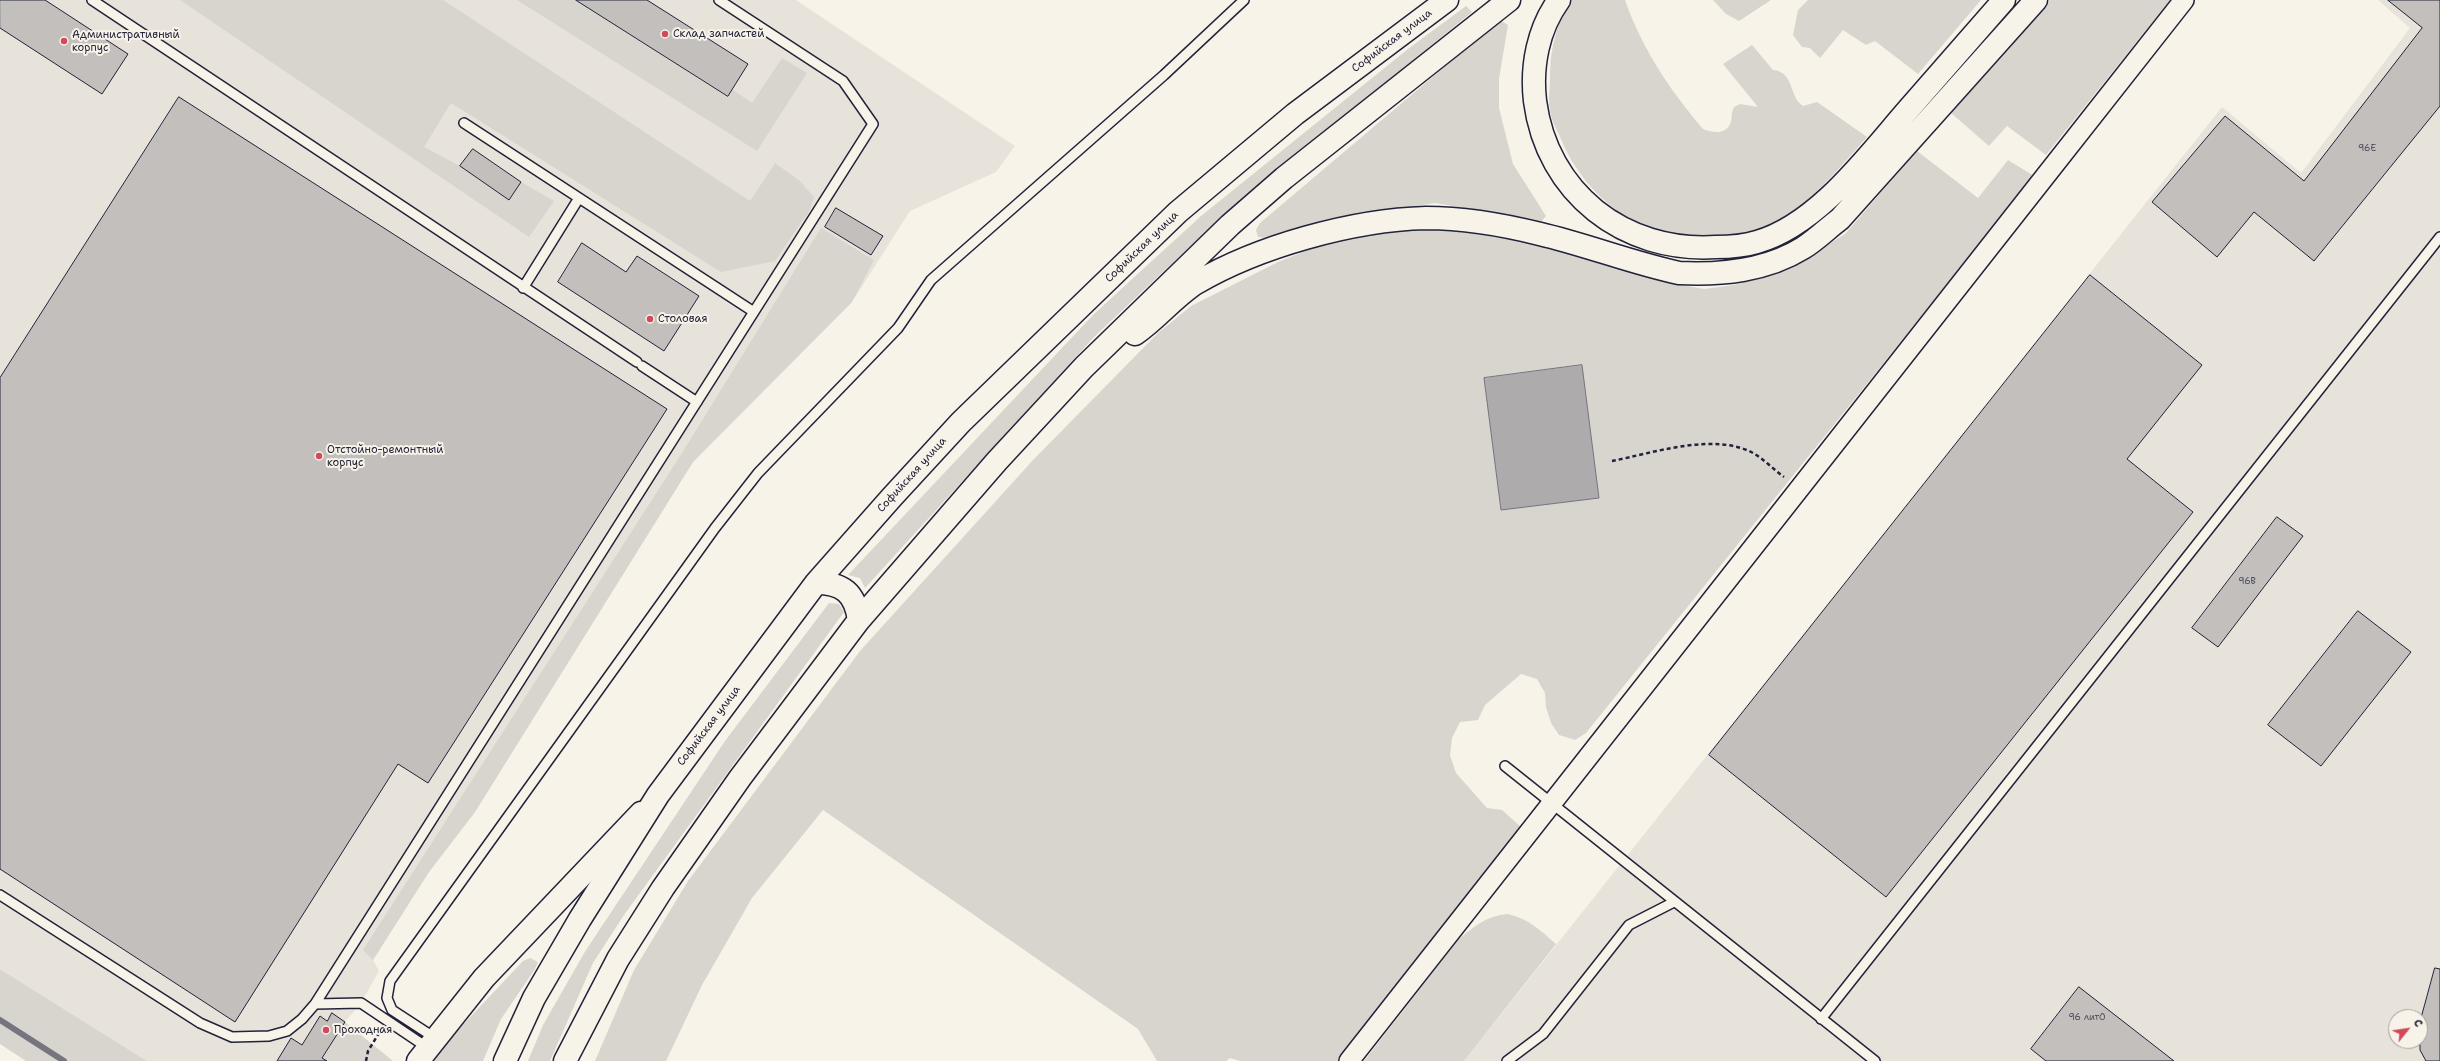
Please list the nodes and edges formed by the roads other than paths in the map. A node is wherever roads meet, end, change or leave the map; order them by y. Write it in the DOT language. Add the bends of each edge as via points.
graph roads {
  1 [pos="92,0"];
  2 [pos="719,0"];
  3 [pos="1244,0"];
  4 [pos="1447,0"];
  5 [pos="1508,0"];
  6 [pos="1559,0"];
  7 [pos="2004,0"];
  8 [pos="2036,0"];
  9 [pos="2184,0"];
  10 [pos="464,123"];
  11 [pos="579,198"];
  12 [pos="2440,237"];
  13 [pos="524,288"];
  14 [pos="754,312"];
  15 [pos="1084,367"];
  16 [pos="697,402"];
  17 [pos="816,583"];
  18 [pos="859,620"];
  19 [pos="1504,766"];
  20 [pos="658,795"];
  21 [pos="1553,806"];
  22 [pos="0,895"];
  23 [pos="1674,902"];
  24 [pos="315,1004"];
  25 [pos="1821,1019"];
  26 [pos="427,1049"];
  27 [pos="505,1061"];
  28 [pos="566,1061"];
  29 [pos="1349,1061"];
  30 [pos="1506,1061"];
  31 [pos="1874,1061"];
  1 -- 13 [label="lane"];
  2 -- 14 [label="lane" via="842,81 873,124"];
  3 -- 26 [label="lane" via="1164,75 931,280 898,328 758,472 390,981 387,998 392,1010"];
  4 -- 17 [label="main road, Софийская улица" via="1295,114 1178,212 961,422"];
  5 -- 15 [label="main road" via="1284,178 1173,278"];
  6 -- 7 [label="main road" via="1549,13 1534,60 1537,115 1552,159 1564,180 1602,217 1628,231 1664,245 1695,249 1758,242 1780,232 1831,196"];
  8 -- 15 [label="main road" via="1840,219 1804,247 1772,264 1703,274 1679,273 1539,233 1469,221 1427,218 1390,221 1306,238 1225,267 1194,285 1144,328"];
  9 -- 21 [label="street" via="1799,488"];
  10 -- 11 [label="lane"];
  11 -- 13 [label="lane"];
  11 -- 14 [label="lane"];
  12 -- 25 [label="lane"];
  13 -- 16 [label="lane"];
  14 -- 16 [label="lane"];
  15 -- 18 [label="main road" via="997,461"];
  16 -- 24 [label="lane"];
  17 -- 18 [label="main road" via="835,585 851,595 857,607"];
  17 -- 20 [label="main road, Софийская улица"];
  18 -- 28 [label="main road" via="740,778 663,888 618,959"];
  19 -- 21 [label="lane"];
  20 -- 26 [label="main road" via="514,945"];
  20 -- 27 [label="main road, Софийская улица" via="534,998"];
  21 -- 23 [label="lane"];
  21 -- 29 [label="street"];
  22 -- 24 [label="lane" via="200,1023 232,1037 258,1037 287,1031"];
  23 -- 25 [label="lane"];
  23 -- 30 [label="lane" via="1629,925 1543,1034"];
  24 -- 26 [label="lane" via="361,1003"];
  25 -- 31 [label="lane"];
}
